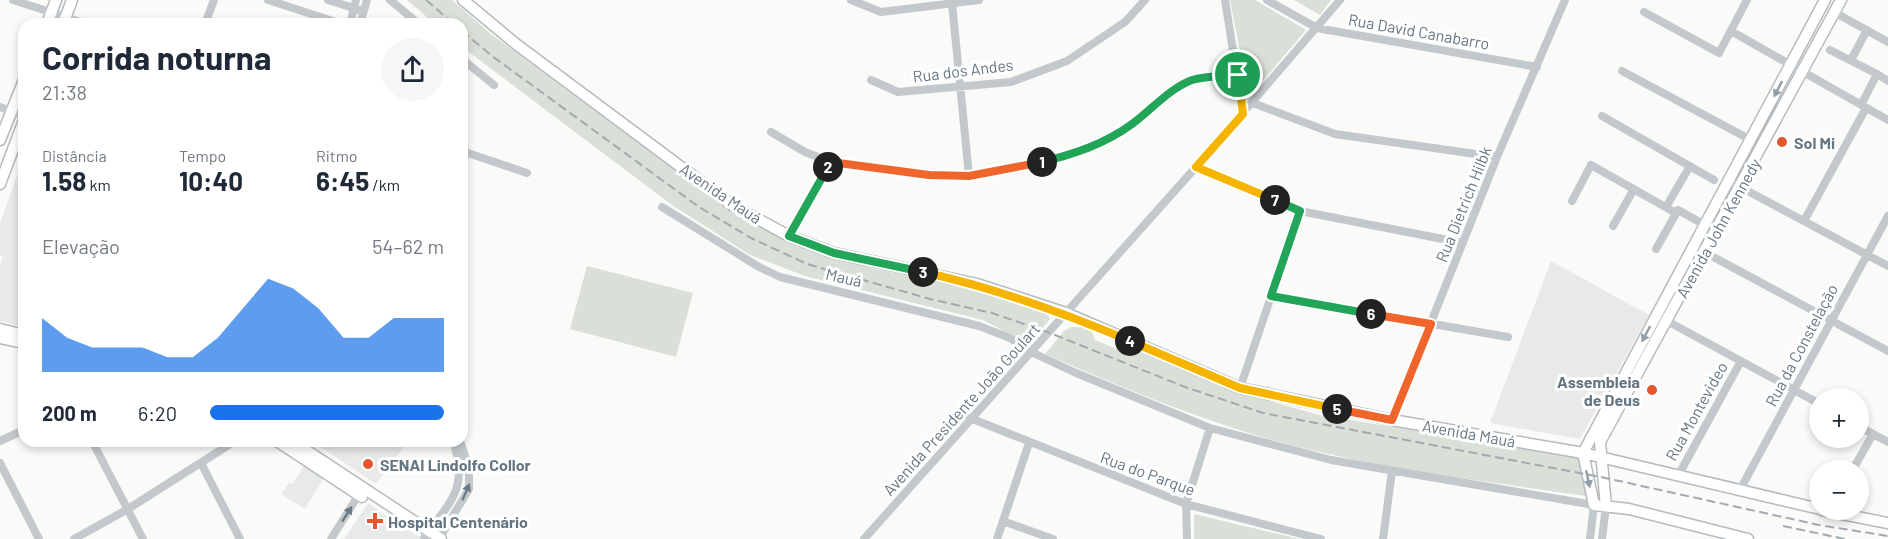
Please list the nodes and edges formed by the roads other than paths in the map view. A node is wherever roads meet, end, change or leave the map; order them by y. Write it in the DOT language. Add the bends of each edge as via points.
graph roads {
  1 [pos="13,0"];
  2 [pos="56,0"];
  3 [pos="72,0"];
  4 [pos="214,0"];
  5 [pos="268,0"];
  6 [pos="328,0"];
  7 [pos="367,0"];
  8 [pos="390,0"];
  9 [pos="463,0"];
  10 [pos="851,0"];
  11 [pos="979,0"];
  12 [pos="1145,0"];
  13 [pos="1225,0"];
  14 [pos="1267,0"];
  15 [pos="1340,0"];
  16 [pos="1565,0"];
  17 [pos="1745,0"];
  18 [pos="1825,0"];
  19 [pos="1841,0"];
  20 [pos="952,3"];
  21 [pos="354,4"];
  22 [pos="363,11"];
  23 [pos="1644,12"];
  24 [pos="1834,12"];
  25 [pos="57,18"];
  26 [pos="59,18"];
  27 [pos="60,18"];
  28 [pos="207,18"];
  29 [pos="324,18"];
  30 [pos="361,18"];
  31 [pos="412,18"];
  32 [pos="1317,28"];
  33 [pos="1867,30"];
  34 [pos="1731,31"];
  35 [pos="1888,42"];
  36 [pos="1830,50"];
  37 [pos="1851,60"];
  38 [pos="468,64"];
  39 [pos="1790,66"];
  40 [pos="1537,67"];
  41 [pos="1622,71"];
  42 [pos="1802,73"];
  43 [pos="1877,74"];
  44 [pos="1238,75"];
  45 [pos="871,80"];
  46 [pos="1888,81"];
  47 [pos="494,85"];
  48 [pos="960,87"];
  49 [pos="18,94"];
  50 [pos="1253,103"];
  51 [pos="1864,106"];
  52 [pos="0,107"];
  53 [pos="11,111"];
  54 [pos="1243,114"];
  55 [pos="18,115"];
  56 [pos="1602,116"];
  57 [pos="1888,120"];
  58 [pos="771,132"];
  59 [pos="18,134"];
  60 [pos="0,140"];
  61 [pos="1751,140"];
  62 [pos="468,153"];
  63 [pos="1497,157"];
  64 [pos="831,162"];
  65 [pos="1690,166"];
  66 [pos="1196,167"];
  67 [pos="527,173"];
  68 [pos="969,176"];
  69 [pos="1714,180"];
  70 [pos="1728,181"];
  71 [pos="0,184"];
  72 [pos="1739,187"];
  73 [pos="1634,189"];
  74 [pos="1572,201"];
  75 [pos="662,207"];
  76 [pos="1666,207"];
  77 [pos="1300,211"];
  78 [pos="1676,213"];
  79 [pos="1888,216"];
  80 [pos="1804,220"];
  81 [pos="1704,225"];
  82 [pos="1613,226"];
  83 [pos="789,236"];
  84 [pos="1463,243"];
  85 [pos="1693,246"];
  86 [pos="1656,249"];
  87 [pos="1704,252"];
  88 [pos="1867,255"];
  89 [pos="1888,266"];
  90 [pos="1271,296"];
  91 [pos="1066,314"];
  92 [pos="1656,315"];
  93 [pos="1832,320"];
  94 [pos="1666,321"];
  95 [pos="1431,324"];
  96 [pos="4,335"];
  97 [pos="1508,337"];
  98 [pos="18,341"];
  99 [pos="1029,351"];
  100 [pos="1888,351"];
  101 [pos="1741,361"];
  102 [pos="1240,388"];
  103 [pos="1794,391"];
  104 [pos="1809,398"];
  105 [pos="970,418"];
  106 [pos="1392,420"];
  107 [pos="1210,428"];
  108 [pos="1869,432"];
  109 [pos="18,433"];
  110 [pos="1873,434"];
  111 [pos="0,441"];
  112 [pos="1888,442"];
  113 [pos="1029,443"];
  114 [pos="95,447"];
  115 [pos="226,447"];
  116 [pos="287,447"];
  117 [pos="300,447"];
  118 [pos="455,447"];
  119 [pos="462,447"];
  120 [pos="1583,453"];
  121 [pos="1602,457"];
  122 [pos="1858,460"];
  123 [pos="0,463"];
  124 [pos="201,463"];
  125 [pos="1392,471"];
  126 [pos="1678,476"];
  127 [pos="1741,488"];
  128 [pos="361,492"];
  129 [pos="1186,504"];
  130 [pos="1593,505"];
  131 [pos="1606,506"];
  132 [pos="1809,506"];
  133 [pos="128,510"];
  134 [pos="1869,519"];
  135 [pos="1004,521"];
  136 [pos="1888,523"];
  137 [pos="426,536"];
  138 [pos="39,539"];
  139 [pos="74,539"];
  140 [pos="143,539"];
  141 [pos="240,539"];
  142 [pos="330,539"];
  143 [pos="440,539"];
  144 [pos="864,539"];
  145 [pos="997,539"];
  146 [pos="1053,539"];
  147 [pos="1187,539"];
  148 [pos="1321,539"];
  149 [pos="1383,539"];
  150 [pos="1590,539"];
  151 [pos="1602,539"];
  152 [pos="1748,539"];
  1 -- 25 [label="street"];
  2 -- 26 [label="main road"];
  3 -- 27 [label="main road"];
  4 -- 28 [label="street"];
  5 -- 29 [label="street"];
  6 -- 21 [label="street"];
  7 -- 22 [label="street"];
  8 -- 31 [label="street"];
  9 -- 83 [label="main road, Avenida Mauá" via="732,205"];
  10 -- 20 [label="street" via="881,12"];
  11 -- 20 [label="street"];
  12 -- 48 [label="street, Rua dos Andes" via="1125,21 1067,61 1011,82"];
  13 -- 44 [label="street"];
  14 -- 32 [label="street, Rua David Canabarro"];
  15 -- 32 [label="street, Avenida Presidente João Goulart"];
  16 -- 40 [label="street, Rua Dietrich Hilbk"];
  17 -- 34 [label="street"];
  18 -- 39 [label="main road, Avenida John Kennedy"];
  19 -- 24 [label="main road, Avenida John Kennedy"];
  20 -- 48 [label="street"];
  21 -- 22 [label="street"];
  22 -- 30 [label="street"];
  23 -- 34 [label="street" via="1719,53"];
  24 -- 33 [label="street"];
  24 -- 42 [label="main road, Avenida John Kennedy"];
  32 -- 40 [label="street, Rua David Canabarro"];
  32 -- 50 [label="street, Avenida Presidente João Goulart"];
  33 -- 35 [label="street"];
  33 -- 37 [label="street"];
  34 -- 39 [label="street"];
  36 -- 37 [label="street"];
  37 -- 43 [label="street"];
  38 -- 47 [label="street"];
  39 -- 42 [label="street"];
  39 -- 61 [label="main road, Avenida John Kennedy, one-way"];
  40 -- 63 [label="street, Rua Dietrich Hilbk"];
  41 -- 61 [label="street"];
  42 -- 51 [label="street"];
  42 -- 72 [label="main road, Avenida John Kennedy"];
  43 -- 46 [label="street"];
  43 -- 51 [label="street"];
  44 -- 54 [label="street"];
  44 -- 68 [label="street" via="1182,85 1130,126 1072,154"];
  45 -- 48 [label="street, Rua dos Andes" via="898,92"];
  48 -- 68 [label="street"];
  49 -- 53 [label="main road"];
  50 -- 54 [label="street, Avenida Presidente João Goulart"];
  50 -- 63 [label="street" via="1335,134"];
  51 -- 57 [label="street"];
  51 -- 80 [label="street"];
  52 -- 53 [label="street"];
  53 -- 55 [label="street"];
  53 -- 60 [label="main road"];
  54 -- 66 [label="street, Avenida Presidente João Goulart"];
  56 -- 65 [label="street"];
  58 -- 64 [label="street"];
  59 -- 71 [label="main road"];
  61 -- 70 [label="main road, Avenida John Kennedy"];
  62 -- 67 [label="street"];
  63 -- 84 [label="street, Rua Dietrich Hilbk"];
  64 -- 68 [label="street" via="929,175"];
  64 -- 83 [label="street"];
  65 -- 69 [label="street"];
  65 -- 76 [label="street"];
  66 -- 77 [label="street"];
  66 -- 91 [label="street, Avenida Presidente João Goulart"];
  70 -- 72 [label="street"];
  70 -- 81 [label="main road, Avenida John Kennedy"];
  72 -- 80 [label="street"];
  72 -- 87 [label="main road, Avenida John Kennedy"];
  73 -- 74 [label="street" via="1592,165"];
  73 -- 76 [label="street"];
  73 -- 82 [label="street"];
  75 -- 99 [label="street, Mauá" via="780,277 979,326 1010,338"];
  76 -- 78 [label="street"];
  77 -- 84 [label="street"];
  77 -- 90 [label="street"];
  78 -- 81 [label="street" via="1678,210"];
  78 -- 86 [label="street"];
  79 -- 88 [label="street, Rua da Constelação"];
  80 -- 88 [label="street"];
  81 -- 85 [label="main road, Avenida John Kennedy"];
  83 -- 91 [label="main road, Avenida Mauá" via="834,253 977,284"];
  84 -- 95 [label="street, Rua Dietrich Hilbk"];
  85 -- 87 [label="street"];
  85 -- 92 [label="main road, Avenida John Kennedy"];
  87 -- 93 [label="street"];
  87 -- 94 [label="main road, Avenida John Kennedy"];
  88 -- 89 [label="street"];
  88 -- 93 [label="street, Rua da Constelação"];
  90 -- 95 [label="street"];
  90 -- 102 [label="street"];
  91 -- 99 [label="street, Avenida Presidente João Goulart"];
  91 -- 102 [label="main road, Avenida Mauá"];
  92 -- 94 [label="street"];
  92 -- 120 [label="main road, Avenida John Kennedy, one-way"];
  93 -- 100 [label="street"];
  93 -- 103 [label="street, Rua da Constelação"];
  94 -- 101 [label="street"];
  94 -- 121 [label="main road, Avenida John Kennedy" via="1600,442"];
  95 -- 97 [label="street"];
  95 -- 106 [label="street, Rua Dietrich Hilbk"];
  96 -- 98 [label="main road"];
  99 -- 105 [label="street, Avenida Presidente João Goulart"];
  99 -- 107 [label="street" via="1129,397"];
  101 -- 103 [label="street"];
  101 -- 126 [label="street, Rua Montevideo"];
  102 -- 106 [label="main road, Avenida Mauá"];
  103 -- 104 [label="street"];
  103 -- 127 [label="street, Rua da Constelação"];
  105 -- 113 [label="street, Rua do Parque"];
  105 -- 144 [label="street, Avenida Presidente João Goulart"];
  106 -- 120 [label="main road, Avenida Mauá"];
  107 -- 125 [label="street" via="1331,460"];
  107 -- 129 [label="street"];
  108 -- 110 [label="street"];
  109 -- 111 [label="street"];
  110 -- 112 [label="street"];
  110 -- 122 [label="street"];
  113 -- 129 [label="street, Rua do Parque"];
  113 -- 135 [label="street"];
  114 -- 133 [label="street"];
  115 -- 124 [label="street"];
  116 -- 128 [label="main road"];
  117 -- 128 [label="main road"];
  118 -- 137 [label="street" via="460,481"];
  143 -- 119 [label="street, one-way" via="469,489"];
  120 -- 121 [label="main road, Avenida Mauá"];
  120 -- 130 [label="main road, one-way"];
  121 -- 126 [label="main road, Avenida Mauá"];
  121 -- 131 [label="main road, Avenida John Kennedy"];
  123 -- 138 [label="street"];
  124 -- 133 [label="street"];
  124 -- 141 [label="street"];
  125 -- 130 [label="street"];
  125 -- 149 [label="street"];
  126 -- 127 [label="main road, Avenida Mauá"];
  127 -- 132 [label="main road, Avenida Mauá"];
  128 -- 137 [label="main road"];
  142 -- 128 [label="street, one-way"];
  129 -- 147 [label="street"];
  129 -- 148 [label="street, Rua do Parque"];
  130 -- 131 [label="main road"];
  130 -- 150 [label="street"];
  131 -- 151 [label="street"];
  131 -- 152 [label="main road"];
  133 -- 139 [label="street"];
  133 -- 140 [label="street"];
  134 -- 136 [label="main road, Avenida Mauá"];
  135 -- 145 [label="street"];
  135 -- 146 [label="street"];
  137 -- 143 [label="main road"];
}
